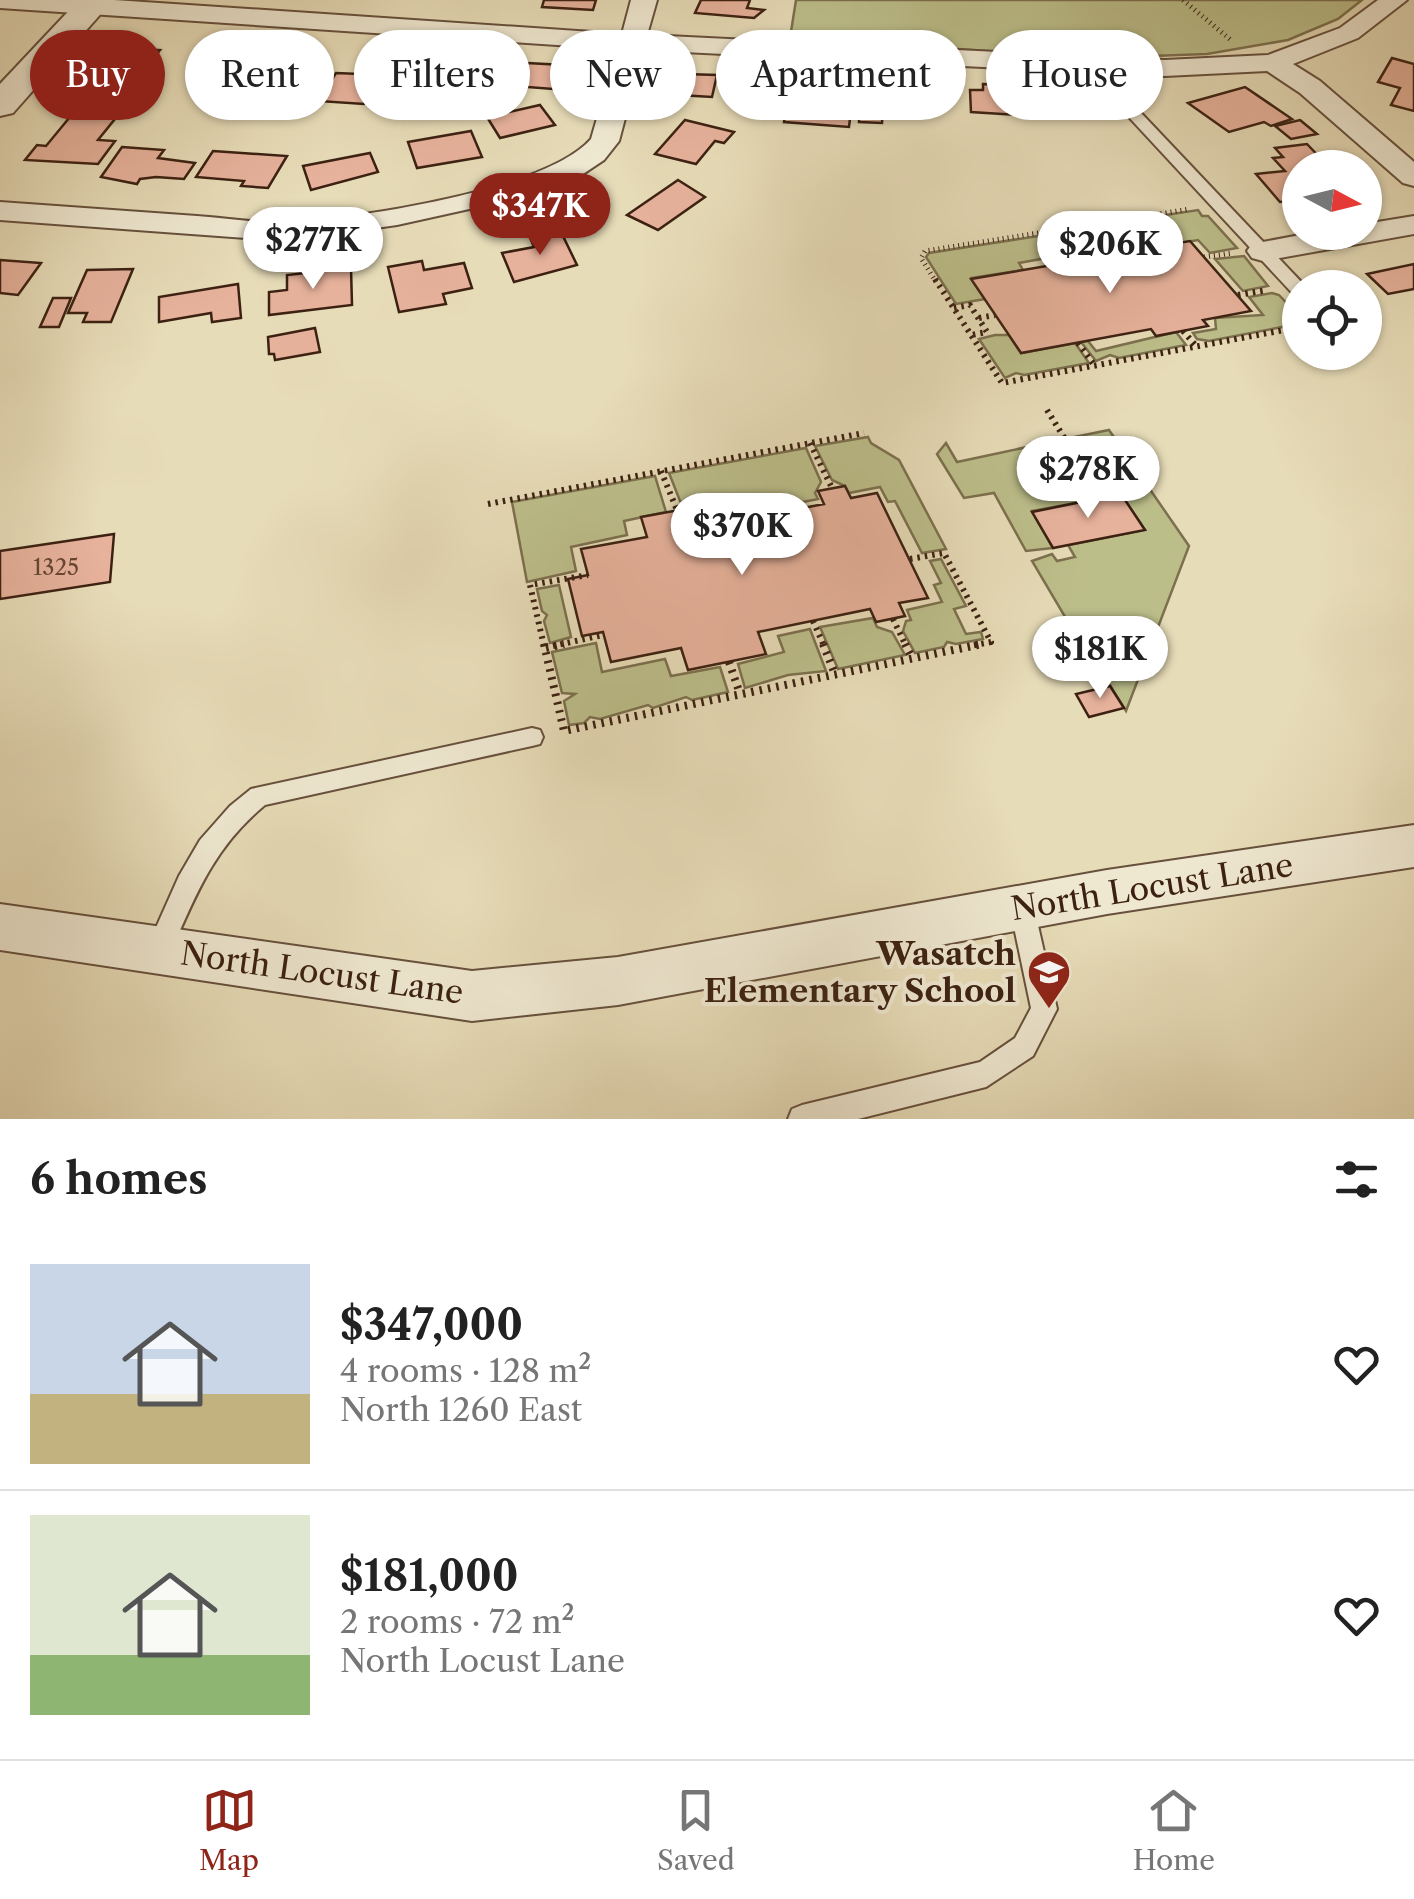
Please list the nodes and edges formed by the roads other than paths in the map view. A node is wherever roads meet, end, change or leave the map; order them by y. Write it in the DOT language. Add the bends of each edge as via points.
graph roads {
  1 [pos="0,0"];
  2 [pos="644,0"];
  3 [pos="1394,0"];
  4 [pos="94,3"];
  5 [pos="635,30"];
  6 [pos="550,36"];
  7 [pos="696,46"];
  8 [pos="986,62"];
  9 [pos="1272,64"];
  10 [pos="1163,67"];
  11 [pos="0,105"];
  12 [pos="610,120"];
  13 [pos="1138,120"];
  14 [pos="1414,176"];
  15 [pos="0,211"];
  16 [pos="1414,225"];
  17 [pos="1254,251"];
  18 [pos="1282,275"];
  19 [pos="532,737"];
  20 [pos="1414,846"];
  21 [pos="1022,908"];
  22 [pos="0,927"];
  23 [pos="159,950"];
  24 [pos="802,1119"];
  1 -- 4 [label="street"];
  2 -- 5 [label="street"];
  3 -- 9 [label="street" via="1349,33"];
  4 -- 6 [label="street"];
  4 -- 11 [label="street"];
  7 -- 8 [label="street"];
  9 -- 10 [label="street"];
  9 -- 14 [label="street"];
  12 -- 15 [label="street" via="604,141 588,158 544,180 326,228 285,232"];
  13 -- 17 [label="lane"];
  16 -- 17 [label="street"];
  17 -- 18 [label="lane"];
  19 -- 23 [label="lane" via="260,796 232,816 204,850"];
  20 -- 21 [label="street, North Locust Lane"];
  21 -- 23 [label="street, North Locust Lane" via="618,981 472,996"];
  21 -- 24 [label="lane" via="1044,1009 1024,1046 986,1074"];
  22 -- 23 [label="street, North Locust Lane"];
}
